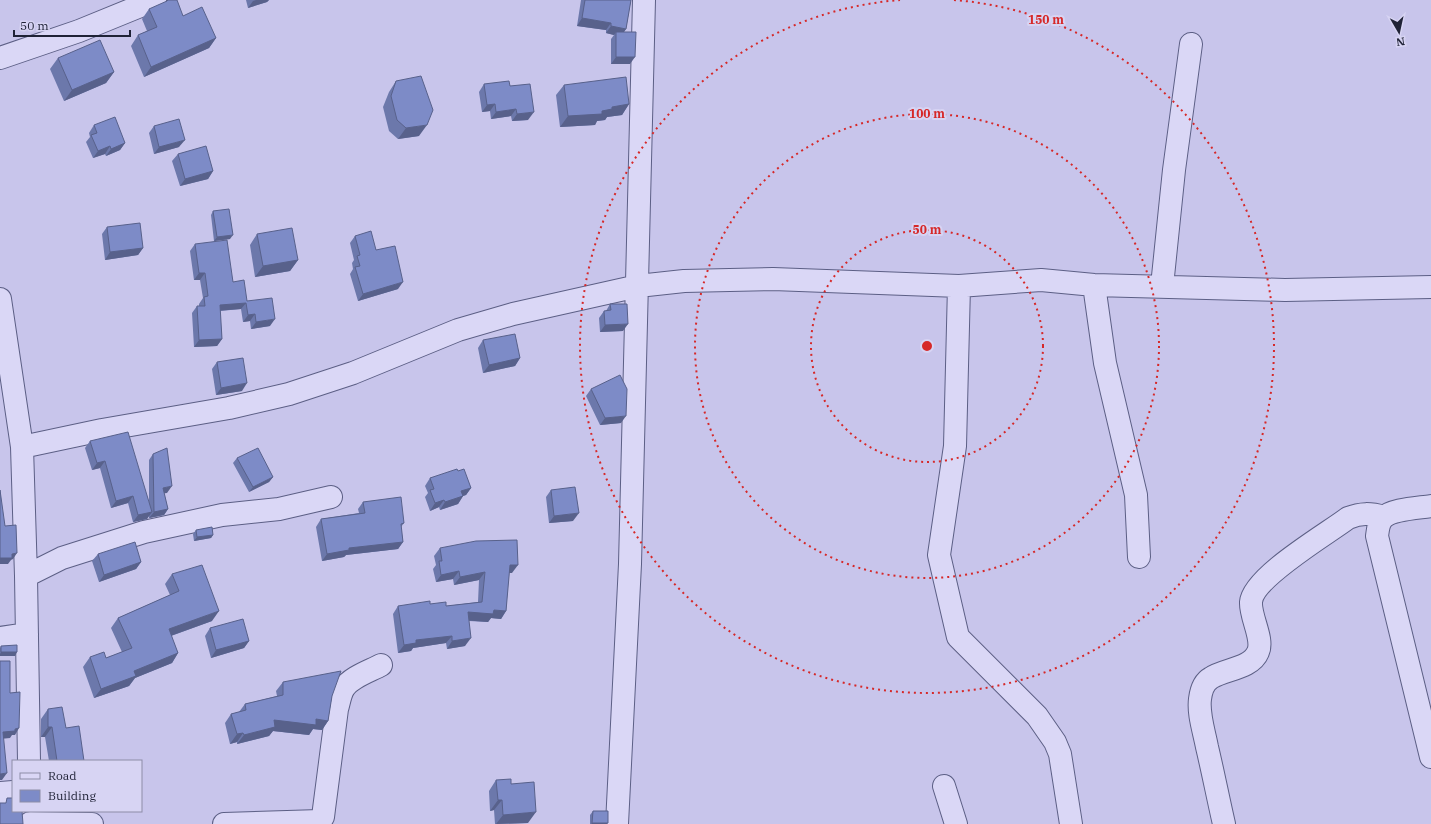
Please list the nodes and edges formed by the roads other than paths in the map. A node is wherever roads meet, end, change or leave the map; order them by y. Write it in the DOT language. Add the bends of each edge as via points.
graph roads {
  1 [pos="155,0"];
  2 [pos="644,0"];
  3 [pos="1191,44"];
  4 [pos="0,58"];
  5 [pos="1094,284"];
  6 [pos="638,286"];
  7 [pos="959,286"];
  8 [pos="1162,286"];
  9 [pos="1431,288"];
  10 [pos="0,299"];
  11 [pos="22,446"];
  12 [pos="331,497"];
  13 [pos="1431,506"];
  14 [pos="1384,517"];
  15 [pos="1139,557"];
  16 [pos="26,576"];
  17 [pos="27,634"];
  18 [pos="0,638"];
  19 [pos="381,665"];
  20 [pos="1431,757"];
  21 [pos="30,760"];
  22 [pos="944,786"];
  23 [pos="12,792"];
  24 [pos="0,793"];
  25 [pos="30,819"];
  26 [pos="92,824"];
  27 [pos="224,824"];
  28 [pos="618,824"];
  29 [pos="956,824"];
  30 [pos="1071,824"];
  31 [pos="1224,824"];
  1 -- 4 [label="street" via="79,31"];
  2 -- 6 [label="street"];
  3 -- 8 [label="street"];
  5 -- 7 [label="street" via="1041,280"];
  5 -- 8 [label="street"];
  5 -- 15 [label="street" via="1105,363 1136,495"];
  6 -- 7 [label="street" via="729,279"];
  6 -- 11 [label="street" via="513,314 458,330 353,373 289,394 229,408"];
  6 -- 28 [label="street" via="630,564"];
  7 -- 30 [label="street" via="955,446 939,555 958,637 1038,716 1055,742 1060,754"];
  8 -- 9 [label="street" via="1285,290"];
  10 -- 11 [label="street"];
  11 -- 16 [label="street"];
  12 -- 16 [label="street" via="279,509 222,515 144,532 62,558"];
  13 -- 14 [label="street" via="1391,513"];
  14 -- 20 [label="street" via="1378,525 1377,536"];
  14 -- 31 [label="street" via="1373,513 1348,518 1271,573 1253,593 1251,600 1259,643 1258,652 1248,663 1217,674 1208,680 1202,689 1200,708"];
  16 -- 17 [label="street"];
  17 -- 18 [label="street"];
  17 -- 21 [label="street"];
  19 -- 27 [label="street" via="350,683 341,694 320,821"];
  22 -- 29 [label="street"];
  23 -- 24 [label="street"];
  25 -- 26 [label="street"];
}
